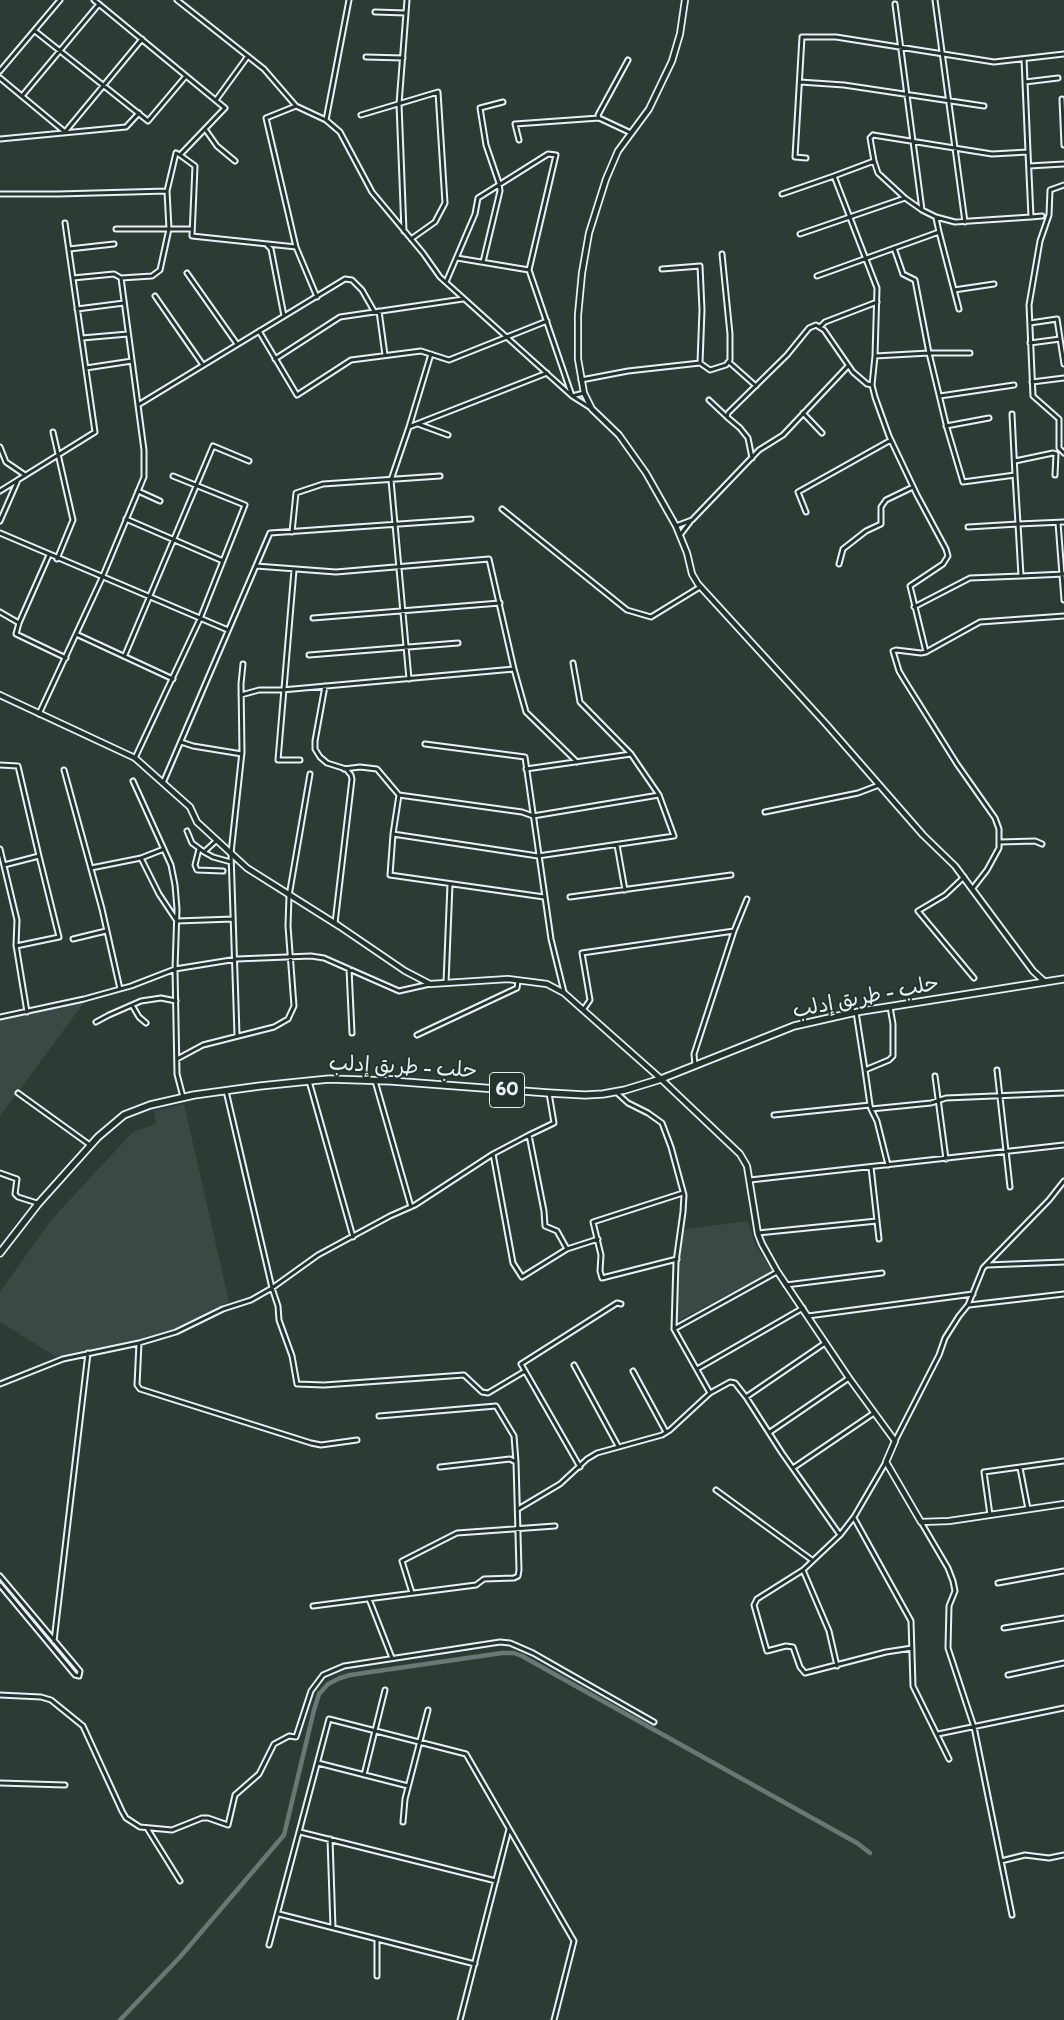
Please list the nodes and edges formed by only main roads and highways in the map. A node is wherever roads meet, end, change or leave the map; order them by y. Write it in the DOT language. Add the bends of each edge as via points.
graph roads {
  1 [pos="1064,979"];
  2 [pos="0,1253"];
  1 -- 2 [label="highway, حلب - طريق إدلب / 60" via="856,1012 794,1026 661,1079 616,1091 585,1095 329,1079 182,1097 150,1105 124,1115 113,1124 38,1204"];
}
